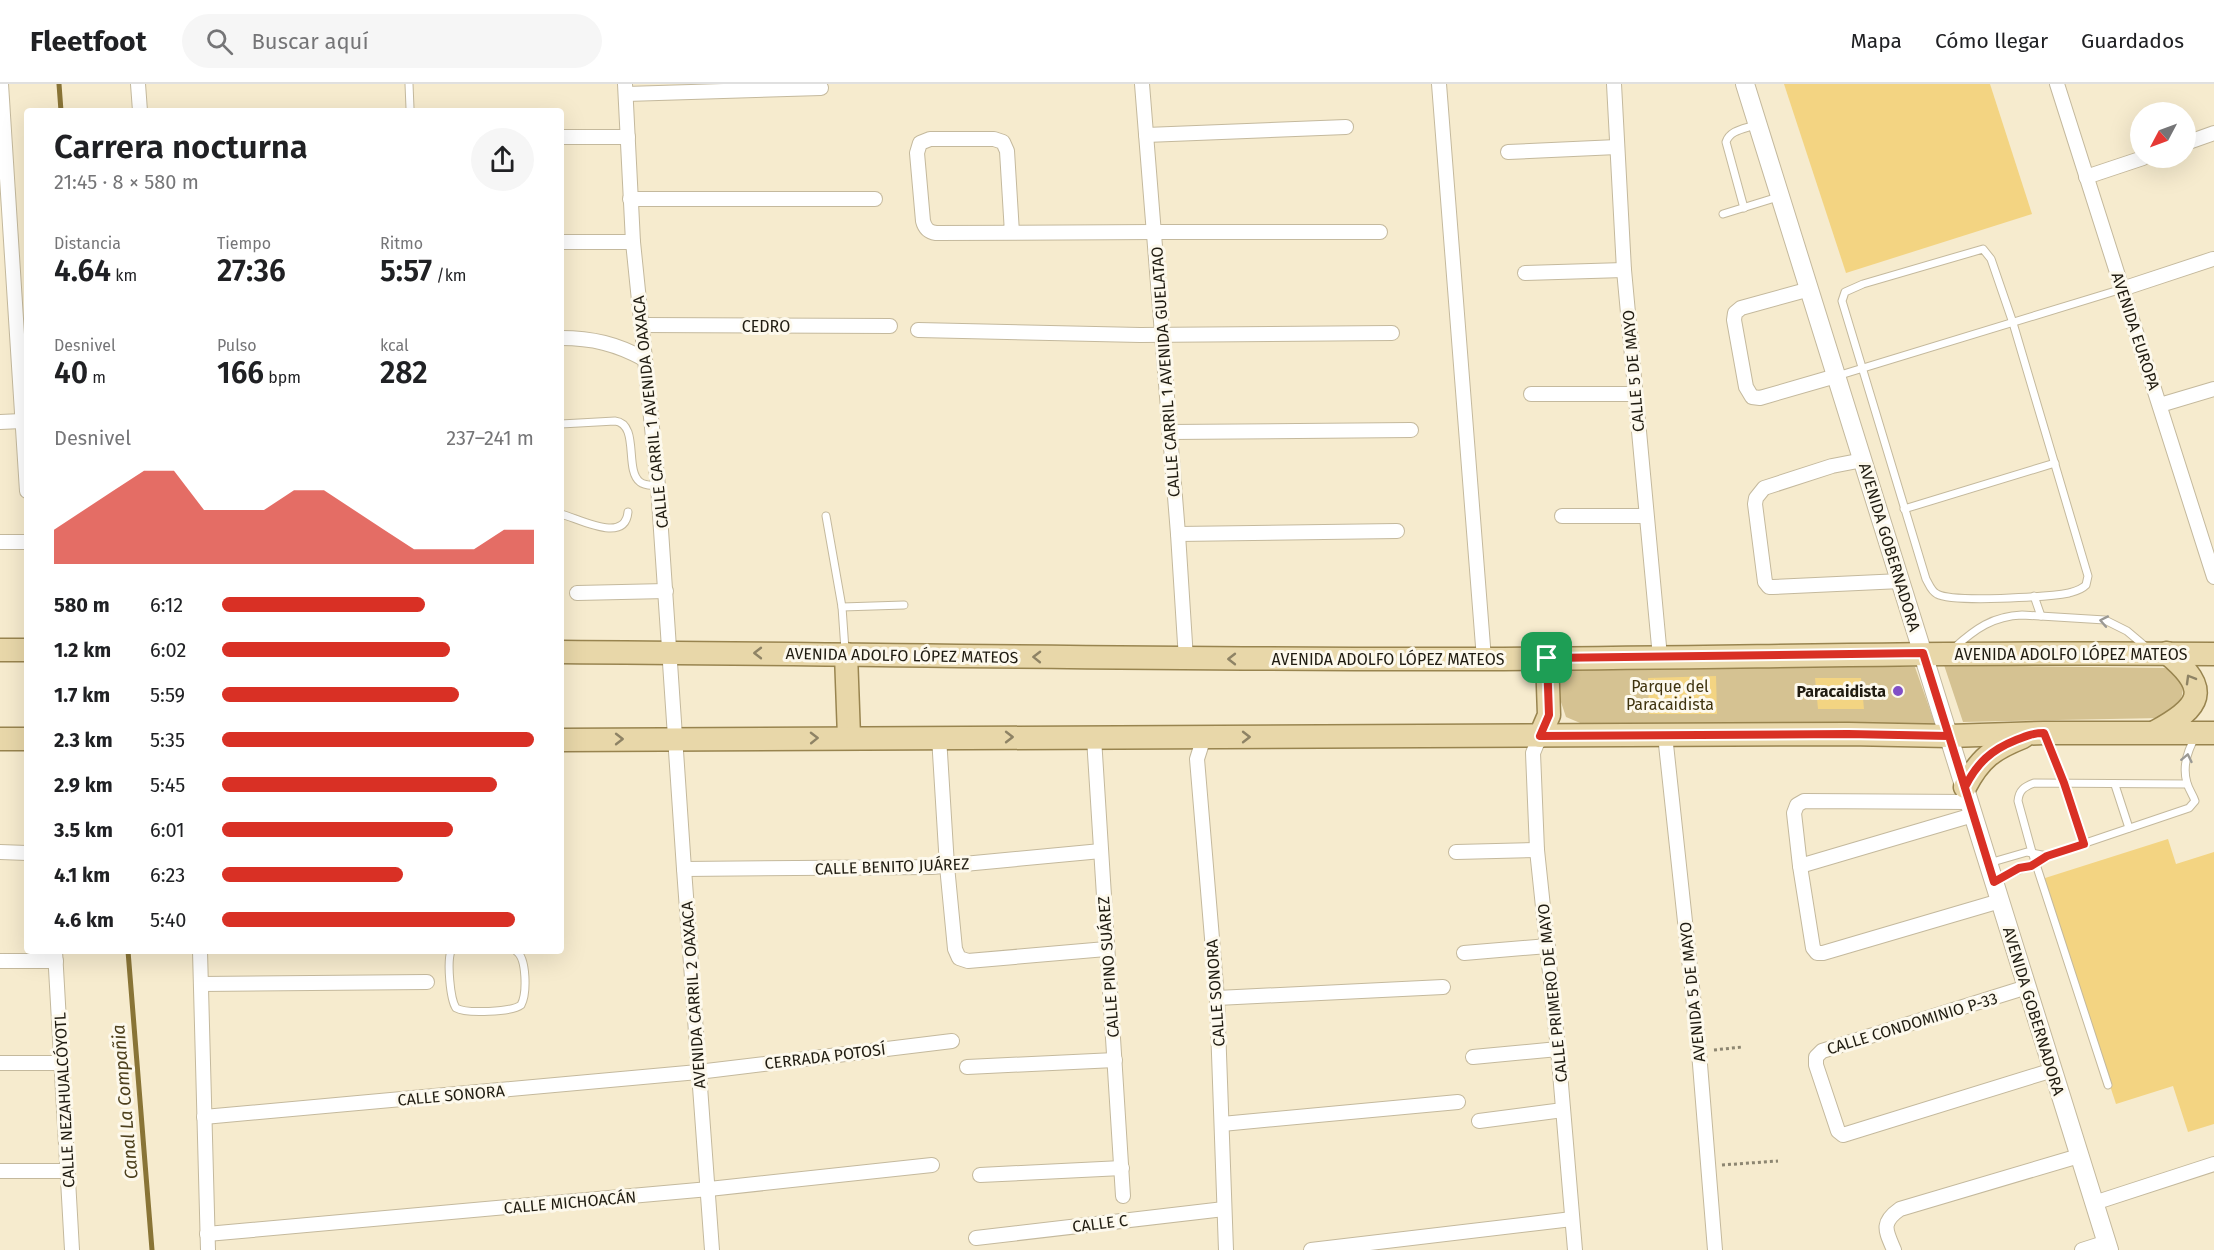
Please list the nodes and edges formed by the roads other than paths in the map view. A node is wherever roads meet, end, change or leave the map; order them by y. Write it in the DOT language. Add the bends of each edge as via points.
graph roads {
  1 [pos="1,84"];
  2 [pos="138,84"];
  3 [pos="410,84"];
  4 [pos="1142,84"];
  5 [pos="1439,84"];
  6 [pos="1614,84"];
  7 [pos="1745,84"];
  8 [pos="2056,84"];
  9 [pos="821,88"];
  10 [pos="626,89"];
  11 [pos="140,108"];
  12 [pos="410,108"];
  13 [pos="1758,124"];
  14 [pos="1346,127"];
  15 [pos="2214,133"];
  16 [pos="1146,135"];
  17 [pos="564,137"];
  18 [pos="628,137"];
  19 [pos="2196,139"];
  20 [pos="3,140"];
  21 [pos="1617,147"];
  22 [pos="1508,152"];
  23 [pos="2130,162"];
  24 [pos="2086,177"];
  25 [pos="1780,196"];
  26 [pos="630,199"];
  27 [pos="875,199"];
  28 [pos="1744,208"];
  29 [pos="1723,214"];
  30 [pos="1155,232"];
  31 [pos="1380,232"];
  32 [pos="1012,233"];
  33 [pos="564,242"];
  34 [pos="633,242"];
  35 [pos="6,249"];
  36 [pos="2213,259"];
  37 [pos="1624,270"];
  38 [pos="1525,273"];
  39 [pos="2122,289"];
  40 [pos="1810,290"];
  41 [pos="2013,323"];
  42 [pos="642,325"];
  43 [pos="890,327"];
  44 [pos="918,330"];
  45 [pos="1392,333"];
  46 [pos="1161,334"];
  47 [pos="564,338"];
  48 [pos="644,359"];
  49 [pos="1863,369"];
  50 [pos="1836,376"];
  51 [pos="2214,389"];
  52 [pos="1532,394"];
  53 [pos="1636,394"];
  54 [pos="2160,405"];
  55 [pos="22,421"];
  56 [pos="0,422"];
  57 [pos="564,424"];
  58 [pos="1411,430"];
  59 [pos="1169,432"];
  60 [pos="24,449"];
  61 [pos="1863,460"];
  62 [pos="2055,463"];
  63 [pos="658,486"];
  64 [pos="1904,509"];
  65 [pos="628,512"];
  66 [pos="564,515"];
  67 [pos="826,516"];
  68 [pos="1562,516"];
  69 [pos="1646,516"];
  70 [pos="1397,531"];
  71 [pos="1178,534"];
  72 [pos="0,542"];
  73 [pos="24,542"];
  74 [pos="2214,578"];
  75 [pos="1900,581"];
  76 [pos="666,591"];
  77 [pos="577,593"];
  78 [pos="2034,596"];
  79 [pos="904,605"];
  80 [pos="842,607"];
  81 [pos="2041,616"];
  82 [pos="0,650"];
  83 [pos="24,650"];
  84 [pos="564,652"];
  85 [pos="671,653"];
  86 [pos="1923,653"];
  87 [pos="1948,653"];
  88 [pos="2160,653"];
  89 [pos="846,654"];
  90 [pos="2214,654"];
  91 [pos="1660,657"];
  92 [pos="1547,658"];
  93 [pos="1186,659"];
  94 [pos="1484,659"];
  95 [pos="2039,733"];
  96 [pos="2154,733"];
  97 [pos="2206,733"];
  98 [pos="1665,735"];
  99 [pos="1540,736"];
  100 [pos="1949,736"];
  101 [pos="849,737"];
  102 [pos="939,737"];
  103 [pos="1204,737"];
  104 [pos="1094,738"];
  105 [pos="0,739"];
  106 [pos="24,739"];
  107 [pos="675,739"];
  108 [pos="564,740"];
  109 [pos="2064,783"];
  110 [pos="2115,784"];
  111 [pos="2187,784"];
  112 [pos="1969,801"];
  113 [pos="2129,828"];
  114 [pos="2084,844"];
  115 [pos="1537,850"];
  116 [pos="1101,851"];
  117 [pos="0,852"];
  118 [pos="1456,852"];
  119 [pos="2032,852"];
  120 [pos="24,853"];
  121 [pos="2047,856"];
  122 [pos="1988,863"];
  123 [pos="2036,863"];
  124 [pos="947,866"];
  125 [pos="1800,866"];
  126 [pos="684,869"];
  127 [pos="1994,882"];
  128 [pos="2000,901"];
  129 [pos="1548,946"];
  130 [pos="1106,950"];
  131 [pos="1464,953"];
  132 [pos="200,954"];
  133 [pos="450,954"];
  134 [pos="520,954"];
  135 [pos="56,956"];
  136 [pos="0,961"];
  137 [pos="427,982"];
  138 [pos="201,984"];
  139 [pos="1443,987"];
  140 [pos="2027,987"];
  141 [pos="1217,998"];
  142 [pos="952,1041"];
  143 [pos="1558,1049"];
  144 [pos="1473,1057"];
  145 [pos="1114,1060"];
  146 [pos="0,1063"];
  147 [pos="62,1063"];
  148 [pos="968,1068"];
  149 [pos="2053,1070"];
  150 [pos="698,1072"];
  151 [pos="2108,1084"];
  152 [pos="1458,1102"];
  153 [pos="1563,1110"];
  154 [pos="204,1117"];
  155 [pos="1479,1121"];
  156 [pos="1222,1124"];
  157 [pos="2079,1155"];
  158 [pos="2214,1164"];
  159 [pos="932,1165"];
  160 [pos="1122,1168"];
  161 [pos="0,1171"];
  162 [pos="68,1171"];
  163 [pos="981,1175"];
  164 [pos="709,1189"];
  165 [pos="1123,1196"];
  166 [pos="2094,1203"];
  167 [pos="1224,1209"];
  168 [pos="1572,1219"];
  169 [pos="207,1234"];
  170 [pos="976,1238"];
  171 [pos="2108,1246"];
  172 [pos="72,1250"];
  173 [pos="208,1250"];
  174 [pos="712,1250"];
  175 [pos="1226,1250"];
  176 [pos="1311,1250"];
  177 [pos="1575,1250"];
  178 [pos="1715,1250"];
  179 [pos="1893,1250"];
  180 [pos="2082,1250"];
  1 -- 20 [label="street"];
  2 -- 11 [label="street"];
  3 -- 12 [label="lane"];
  4 -- 16 [label="street, CALLE CARRIL 1 AVENIDA GUELATAO"];
  5 -- 94 [label="street"];
  6 -- 21 [label="street, CALLE 5 DE MAYO"];
  7 -- 13 [label="street, AVENIDA GOBERNADORA"];
  8 -- 24 [label="street, AVENIDA EUROPA"];
  9 -- 10 [label="street"];
  10 -- 18 [label="street, CALLE CARRIL 1 AVENIDA OAXACA"];
  13 -- 25 [label="street, AVENIDA GOBERNADORA"];
  13 -- 28 [label="lane" via="1729,135 1726,142"];
  14 -- 16 [label="street"];
  15 -- 19 [label="street"];
  16 -- 30 [label="street, CALLE CARRIL 1 AVENIDA GUELATAO"];
  17 -- 18 [label="street"];
  18 -- 26 [label="street, CALLE CARRIL 1 AVENIDA OAXACA"];
  20 -- 35 [label="street"];
  21 -- 22 [label="street"];
  21 -- 37 [label="street, CALLE 5 DE MAYO"];
  23 -- 24 [label="street"];
  24 -- 39 [label="street, AVENIDA EUROPA"];
  25 -- 28 [label="lane"];
  25 -- 40 [label="street, AVENIDA GOBERNADORA"];
  26 -- 27 [label="street"];
  26 -- 34 [label="street, CALLE CARRIL 1 AVENIDA OAXACA"];
  28 -- 29 [label="lane"];
  30 -- 31 [label="street"];
  30 -- 32 [label="street"];
  30 -- 46 [label="street, CALLE CARRIL 1 AVENIDA GUELATAO"];
  32 -- 32 [label="street" via="1007,151 1003,142 940,139 920,143 917,153 927,230"];
  33 -- 34 [label="street"];
  34 -- 42 [label="street, CALLE CARRIL 1 AVENIDA OAXACA"];
  35 -- 55 [label="street"];
  36 -- 39 [label="street"];
  37 -- 38 [label="street"];
  37 -- 53 [label="street, CALLE 5 DE MAYO"];
  39 -- 41 [label="lane"];
  39 -- 54 [label="street, AVENIDA EUROPA"];
  40 -- 50 [label="street, AVENIDA GOBERNADORA"];
  40 -- 50 [label="street" via="1741,308 1735,313 1746,387 1752,397 1760,398"];
  41 -- 49 [label="lane"];
  41 -- 49 [label="lane" via="1991,259 1983,249 1894,274 1849,290 1842,297"];
  41 -- 62 [label="lane"];
  42 -- 43 [label="street, CEDRO"];
  42 -- 48 [label="street, CALLE CARRIL 1 AVENIDA OAXACA"];
  44 -- 46 [label="street"];
  45 -- 46 [label="street"];
  46 -- 59 [label="street, CALLE CARRIL 1 AVENIDA GUELATAO"];
  47 -- 48 [label="street" via="609,342"];
  48 -- 63 [label="street, CALLE CARRIL 1 AVENIDA OAXACA"];
  49 -- 50 [label="lane"];
  49 -- 64 [label="lane"];
  50 -- 61 [label="street, AVENIDA GOBERNADORA"];
  51 -- 54 [label="street"];
  52 -- 53 [label="street"];
  53 -- 69 [label="street, CALLE 5 DE MAYO"];
  54 -- 74 [label="street, AVENIDA EUROPA"];
  55 -- 56 [label="street"];
  55 -- 60 [label="street"];
  57 -- 63 [label="lane" via="623,423 637,478 643,484"];
  58 -- 59 [label="street"];
  59 -- 71 [label="street, CALLE CARRIL 1 AVENIDA GUELATAO"];
  61 -- 75 [label="street, AVENIDA GOBERNADORA"];
  61 -- 75 [label="street" via="1832,466 1758,493 1755,504 1765,582 1773,587"];
  62 -- 64 [label="lane"];
  62 -- 78 [label="lane" via="2088,581 2078,590"];
  63 -- 76 [label="street, CALLE CARRIL 1 AVENIDA OAXACA"];
  64 -- 78 [label="lane" via="1926,579 1938,595"];
  65 -- 66 [label="lane" via="627,521 614,529"];
  67 -- 80 [label="lane"];
  68 -- 69 [label="street"];
  69 -- 91 [label="street, CALLE 5 DE MAYO"];
  70 -- 71 [label="street"];
  71 -- 93 [label="street, CALLE CARRIL 1 AVENIDA GUELATAO"];
  72 -- 73 [label="street"];
  75 -- 86 [label="street, AVENIDA GOBERNADORA"];
  76 -- 77 [label="street"];
  76 -- 85 [label="street, CALLE CARRIL 1 AVENIDA OAXACA"];
  78 -- 81 [label="lane"];
  79 -- 80 [label="lane"];
  80 -- 89 [label="lane"];
  81 -- 87 [label="lane" via="2010,615 1993,620 1972,631"];
  88 -- 81 [label="lane, one-way" via="2105,620"];
  82 -- 83 [label="main road"];
  84 -- 85 [label="main road, AVENIDA ADOLFO LÓPEZ MATEOS"];
  89 -- 85 [label="main road, AVENIDA ADOLFO LÓPEZ MATEOS, one-way"];
  85 -- 107 [label="street, CALLE CARRIL 1 AVENIDA OAXACA"];
  86 -- 87 [label="main road, AVENIDA ADOLFO LÓPEZ MATEOS"];
  86 -- 91 [label="main road, AVENIDA ADOLFO LÓPEZ MATEOS"];
  86 -- 100 [label="street, AVENIDA GOBERNADORA"];
  87 -- 88 [label="main road, AVENIDA ADOLFO LÓPEZ MATEOS"];
  88 -- 90 [label="main road, AVENIDA ADOLFO LÓPEZ MATEOS"];
  96 -- 88 [label="main road, one-way" via="2192,707 2196,695 2193,679"];
  93 -- 89 [label="main road, AVENIDA ADOLFO LÓPEZ MATEOS, one-way"];
  89 -- 101 [label="main road"];
  91 -- 92 [label="main road, AVENIDA ADOLFO LÓPEZ MATEOS"];
  92 -- 94 [label="main road, AVENIDA ADOLFO LÓPEZ MATEOS"];
  92 -- 99 [label="main road" via="1549,715"];
  94 -- 93 [label="main road, AVENIDA ADOLFO LÓPEZ MATEOS, one-way"];
  95 -- 96 [label="main road"];
  95 -- 100 [label="main road"];
  95 -- 109 [label="lane"];
  95 -- 112 [label="main road" via="2005,744 1984,757 1973,771"];
  96 -- 97 [label="main road"];
  111 -- 97 [label="lane, one-way" via="2186,756"];
  98 -- 99 [label="main road"];
  98 -- 100 [label="main road"];
  98 -- 178 [label="street, AVENIDA 5 DE MAYO" via="1699,1052"];
  103 -- 99 [label="main road, one-way"];
  99 -- 115 [label="street, CALLE PRIMERO DE MAYO" via="1533,753"];
  100 -- 112 [label="street, AVENIDA GOBERNADORA"];
  101 -- 102 [label="main road"];
  107 -- 101 [label="main road, one-way"];
  102 -- 104 [label="main road, one-way"];
  102 -- 124 [label="street"];
  103 -- 104 [label="main road"];
  103 -- 141 [label="street, CALLE SONORA" via="1197,759"];
  104 -- 116 [label="street, CALLE PINO SUÁREZ"];
  105 -- 106 [label="main road"];
  108 -- 107 [label="main road, one-way"];
  107 -- 126 [label="street, AVENIDA CARRIL 2 OAXACA"];
  109 -- 110 [label="lane"];
  109 -- 114 [label="lane"];
  109 -- 119 [label="lane" via="2034,783 2019,795"];
  110 -- 111 [label="lane"];
  110 -- 113 [label="lane"];
  111 -- 113 [label="lane" via="2194,801 2189,808"];
  112 -- 122 [label="street, AVENIDA GOBERNADORA"];
  112 -- 125 [label="street"];
  112 -- 125 [label="street" via="1801,803 1794,813"];
  113 -- 114 [label="lane"];
  114 -- 121 [label="lane"];
  115 -- 118 [label="street"];
  115 -- 129 [label="street, CALLE PRIMERO DE MAYO"];
  116 -- 124 [label="street, CALLE BENITO JUÁREZ"];
  116 -- 130 [label="street, CALLE PINO SUÁREZ"];
  117 -- 120 [label="street"];
  119 -- 121 [label="lane"];
  119 -- 122 [label="lane"];
  119 -- 123 [label="lane"];
  121 -- 123 [label="lane"];
  122 -- 127 [label="street, AVENIDA GOBERNADORA"];
  123 -- 127 [label="lane"];
  123 -- 151 [label="lane"];
  124 -- 126 [label="street, CALLE BENITO JUÁREZ"];
  124 -- 130 [label="street" via="959,958 968,962"];
  125 -- 128 [label="street" via="1813,948 1820,954"];
  126 -- 150 [label="street, AVENIDA CARRIL 2 OAXACA"];
  127 -- 128 [label="street, AVENIDA GOBERNADORA"];
  128 -- 140 [label="street, AVENIDA GOBERNADORA"];
  129 -- 131 [label="street"];
  129 -- 143 [label="street, CALLE PRIMERO DE MAYO"];
  130 -- 145 [label="street, CALLE PINO SUÁREZ"];
  132 -- 138 [label="street"];
  133 -- 134 [label="lane" via="452,999 456,1008 465,1011 512,1009 521,1005 524,996"];
  135 -- 136 [label="street"];
  135 -- 147 [label="street, CALLE NEZAHUALCÓYOTL"];
  137 -- 138 [label="street"];
  138 -- 154 [label="street"];
  139 -- 141 [label="street"];
  140 -- 149 [label="street, AVENIDA GOBERNADORA"];
  140 -- 149 [label="street, CALLE CONDOMINIO P-33" via="1822,1051 1815,1060 1820,1076 1838,1131 1843,1135"];
  141 -- 156 [label="street, CALLE SONORA"];
  142 -- 150 [label="street, CERRADA POTOSÍ"];
  143 -- 144 [label="street"];
  143 -- 153 [label="street, CALLE PRIMERO DE MAYO"];
  145 -- 148 [label="street"];
  145 -- 160 [label="street, CALLE PINO SUÁREZ"];
  146 -- 147 [label="street"];
  147 -- 162 [label="street, CALLE NEZAHUALCÓYOTL"];
  149 -- 157 [label="street, AVENIDA GOBERNADORA"];
  150 -- 154 [label="street, CALLE SONORA"];
  150 -- 164 [label="street, AVENIDA CARRIL 2 OAXACA"];
  152 -- 156 [label="street"];
  153 -- 155 [label="street"];
  153 -- 168 [label="street, CALLE PRIMERO DE MAYO"];
  154 -- 169 [label="street"];
  156 -- 167 [label="street, CALLE SONORA"];
  157 -- 166 [label="street, AVENIDA GOBERNADORA"];
  157 -- 179 [label="street" via="1900,1209 1886,1223"];
  158 -- 166 [label="street"];
  159 -- 164 [label="street, CALLE MICHOACÁN"];
  160 -- 163 [label="street"];
  160 -- 165 [label="street, CALLE PINO SUÁREZ"];
  161 -- 162 [label="street"];
  162 -- 172 [label="street, CALLE NEZAHUALCÓYOTL"];
  164 -- 169 [label="street, CALLE MICHOACÁN"];
  164 -- 174 [label="street, AVENIDA CARRIL 2 OAXACA"];
  166 -- 171 [label="street, AVENIDA GOBERNADORA"];
  167 -- 170 [label="street, CALLE C"];
  167 -- 175 [label="street, CALLE SONORA"];
  168 -- 176 [label="street"];
  168 -- 177 [label="street, CALLE PRIMERO DE MAYO"];
  169 -- 173 [label="street"];
  171 -- 180 [label="street"];
}
